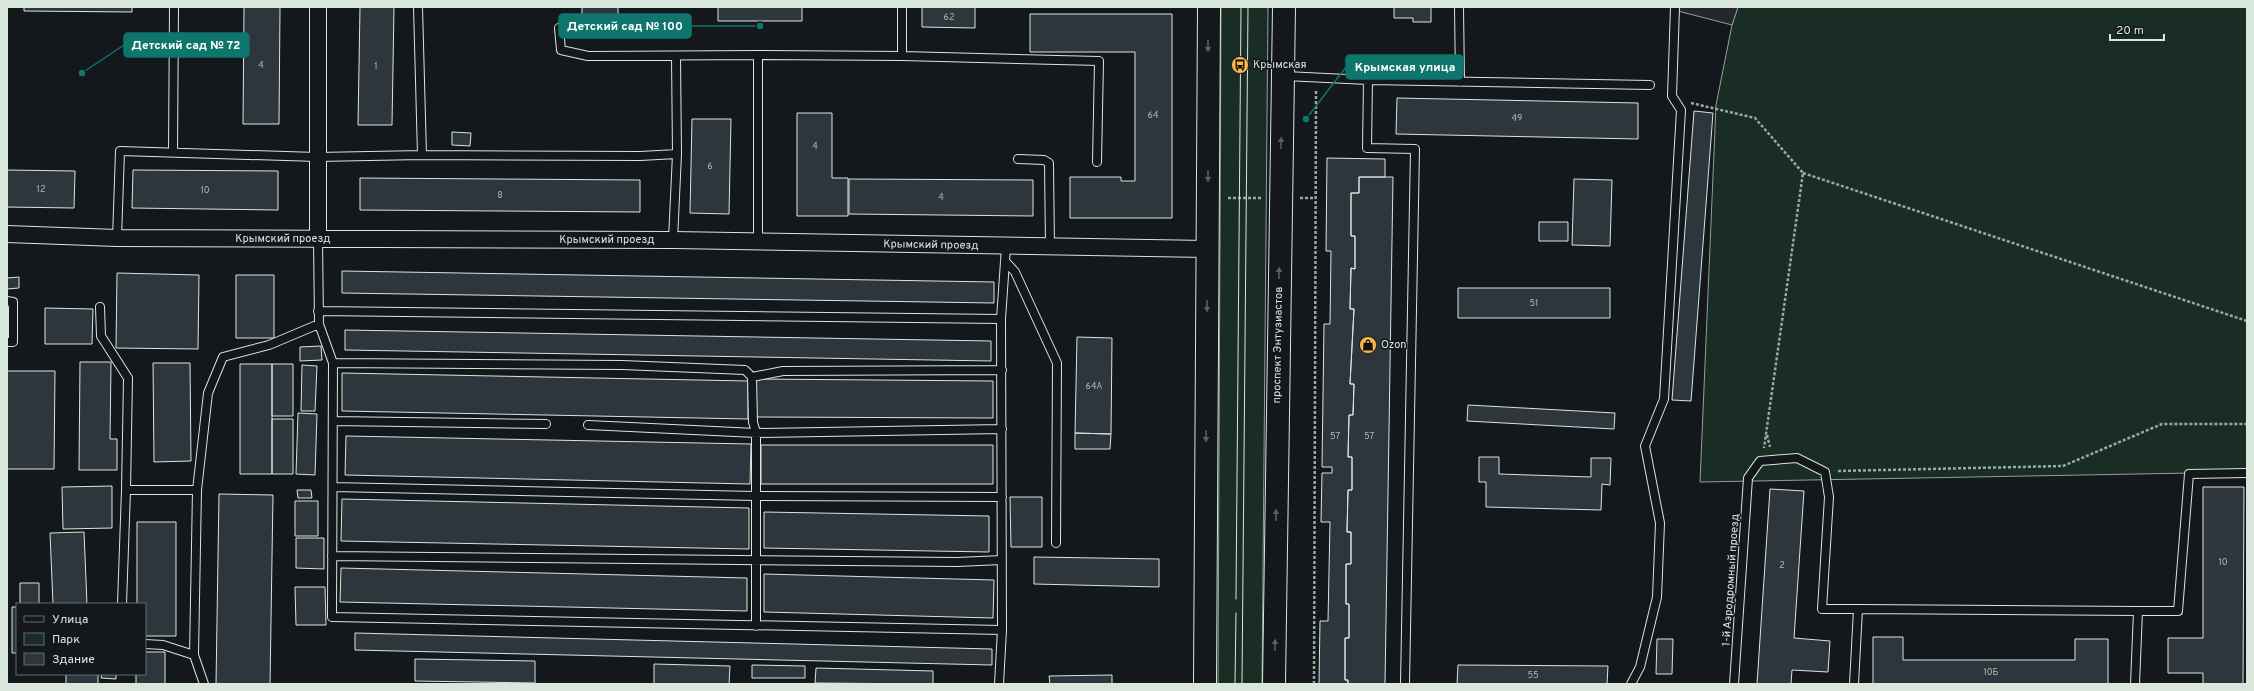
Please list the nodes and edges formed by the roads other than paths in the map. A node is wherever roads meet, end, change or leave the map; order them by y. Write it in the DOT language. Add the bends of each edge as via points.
graph roads {
  1 [pos="174,7"];
  2 [pos="318,7"];
  3 [pos="418,7"];
  4 [pos="902,7"];
  5 [pos="1208,7"];
  6 [pos="1284,7"];
  7 [pos="1459,7"];
  8 [pos="1675,7"];
  9 [pos="559,28"];
  10 [pos="758,55"];
  11 [pos="676,56"];
  12 [pos="902,56"];
  13 [pos="1283,76"];
  14 [pos="1368,80"];
  15 [pos="1460,82"];
  16 [pos="1650,86"];
  17 [pos="173,152"];
  18 [pos="677,154"];
  19 [pos="422,155"];
  20 [pos="317,157"];
  21 [pos="1018,160"];
  22 [pos="1097,162"];
  23 [pos="7,234"];
  24 [pos="117,238"];
  25 [pos="318,239"];
  26 [pos="673,240"];
  27 [pos="758,242"];
  28 [pos="1050,248"];
  29 [pos="1207,249"];
  30 [pos="1005,254"];
  31 [pos="7,301"];
  32 [pos="100,307"];
  33 [pos="318,311"];
  34 [pos="1001,319"];
  35 [pos="319,324"];
  36 [pos="7,342"];
  37 [pos="333,363"];
  38 [pos="1002,370"];
  39 [pos="752,377"];
  40 [pos="333,422"];
  41 [pos="546,424"];
  42 [pos="588,425"];
  43 [pos="1002,429"];
  44 [pos="756,433"];
  45 [pos="2247,473"];
  46 [pos="333,487"];
  47 [pos="126,490"];
  48 [pos="197,490"];
  49 [pos="756,496"];
  50 [pos="1002,497"];
  51 [pos="1056,543"];
  52 [pos="332,556"];
  53 [pos="756,560"];
  54 [pos="1002,560"];
  55 [pos="122,603"];
  56 [pos="1858,610"];
  57 [pos="2138,611"];
  58 [pos="756,626"];
  59 [pos="1002,630"];
  60 [pos="146,644"];
  61 [pos="194,655"];
  62 [pos="204,684"];
  63 [pos="1000,684"];
  64 [pos="1205,684"];
  65 [pos="1274,684"];
  66 [pos="1405,684"];
  67 [pos="1631,684"];
  68 [pos="1734,684"];
  69 [pos="1854,684"];
  70 [pos="2135,684"];
  1 -- 17 [label="lane"];
  2 -- 20 [label="street"];
  3 -- 19 [label="lane"];
  4 -- 12 [label="lane"];
  5 -- 29 [label="main road, one-way"];
  6 -- 13 [label="main road, проспект Энтузиастов"];
  7 -- 15 [label="lane"];
  8 -- 67 [label="lane" via="1672,96 1681,110 1664,399 1646,446 1660,523 1657,597 1640,667"];
  9 -- 11 [label="lane" via="561,50 588,56"];
  10 -- 11 [label="lane"];
  10 -- 12 [label="lane"];
  10 -- 27 [label="lane"];
  11 -- 18 [label="lane"];
  12 -- 22 [label="lane" via="1099,61"];
  13 -- 14 [label="lane"];
  65 -- 13 [label="main road, проспект Энтузиастов, one-way"];
  14 -- 15 [label="lane"];
  14 -- 66 [label="lane" via="1367,148 1415,149"];
  15 -- 16 [label="lane"];
  17 -- 20 [label="lane"];
  17 -- 24 [label="lane" via="120,151"];
  18 -- 19 [label="lane"];
  18 -- 26 [label="lane"];
  19 -- 20 [label="lane"];
  20 -- 25 [label="street"];
  21 -- 28 [label="lane" via="1044,160 1050,163"];
  23 -- 24 [label="street, Крымский проезд"];
  24 -- 25 [label="street, Крымский проезд"];
  25 -- 26 [label="street, Крымский проезд"];
  25 -- 33 [label="lane"];
  26 -- 27 [label="street, Крымский проезд"];
  27 -- 30 [label="street, Крымский проезд"];
  28 -- 29 [label="street, Крымский проезд"];
  28 -- 30 [label="street, Крымский проезд"];
  29 -- 64 [label="main road, one-way"];
  30 -- 34 [label="lane"];
  30 -- 51 [label="lane" via="1057,363"];
  31 -- 36 [label="lane" via="13,302 13,342"];
  32 -- 47 [label="lane" via="101,336 128,378"];
  33 -- 34 [label="lane"];
  33 -- 35 [label="lane"];
  34 -- 38 [label="lane"];
  35 -- 37 [label="lane"];
  35 -- 48 [label="lane" via="269,345 223,357 208,393"];
  37 -- 39 [label="lane" via="622,365 745,370"];
  37 -- 40 [label="lane"];
  38 -- 39 [label="lane" via="783,371"];
  38 -- 43 [label="lane"];
  39 -- 44 [label="lane" via="753,422"];
  40 -- 41 [label="lane"];
  40 -- 46 [label="lane"];
  42 -- 44 [label="lane"];
  43 -- 44 [label="lane"];
  43 -- 50 [label="lane"];
  44 -- 49 [label="lane"];
  45 -- 57 [label="lane" via="2189,474 2178,611"];
  46 -- 49 [label="lane"];
  46 -- 52 [label="lane"];
  47 -- 48 [label="lane"];
  47 -- 55 [label="lane"];
  48 -- 61 [label="lane"];
  49 -- 50 [label="lane"];
  49 -- 53 [label="lane"];
  50 -- 54 [label="lane"];
  52 -- 53 [label="lane"];
  52 -- 58 [label="lane" via="332,617"];
  53 -- 54 [label="lane"];
  53 -- 58 [label="lane"];
  54 -- 59 [label="lane"];
  56 -- 57 [label="lane"];
  56 -- 68 [label="lane, 1-й Аэродромный проезд" via="1822,609 1829,497 1825,472 1797,458 1760,461 1748,478"];
  56 -- 69 [label="lane"];
  57 -- 70 [label="lane"];
  58 -- 59 [label="lane"];
  59 -- 63 [label="lane"];
  60 -- 61 [label="lane" via="163,645"];
  61 -- 62 [label="lane"];
}
